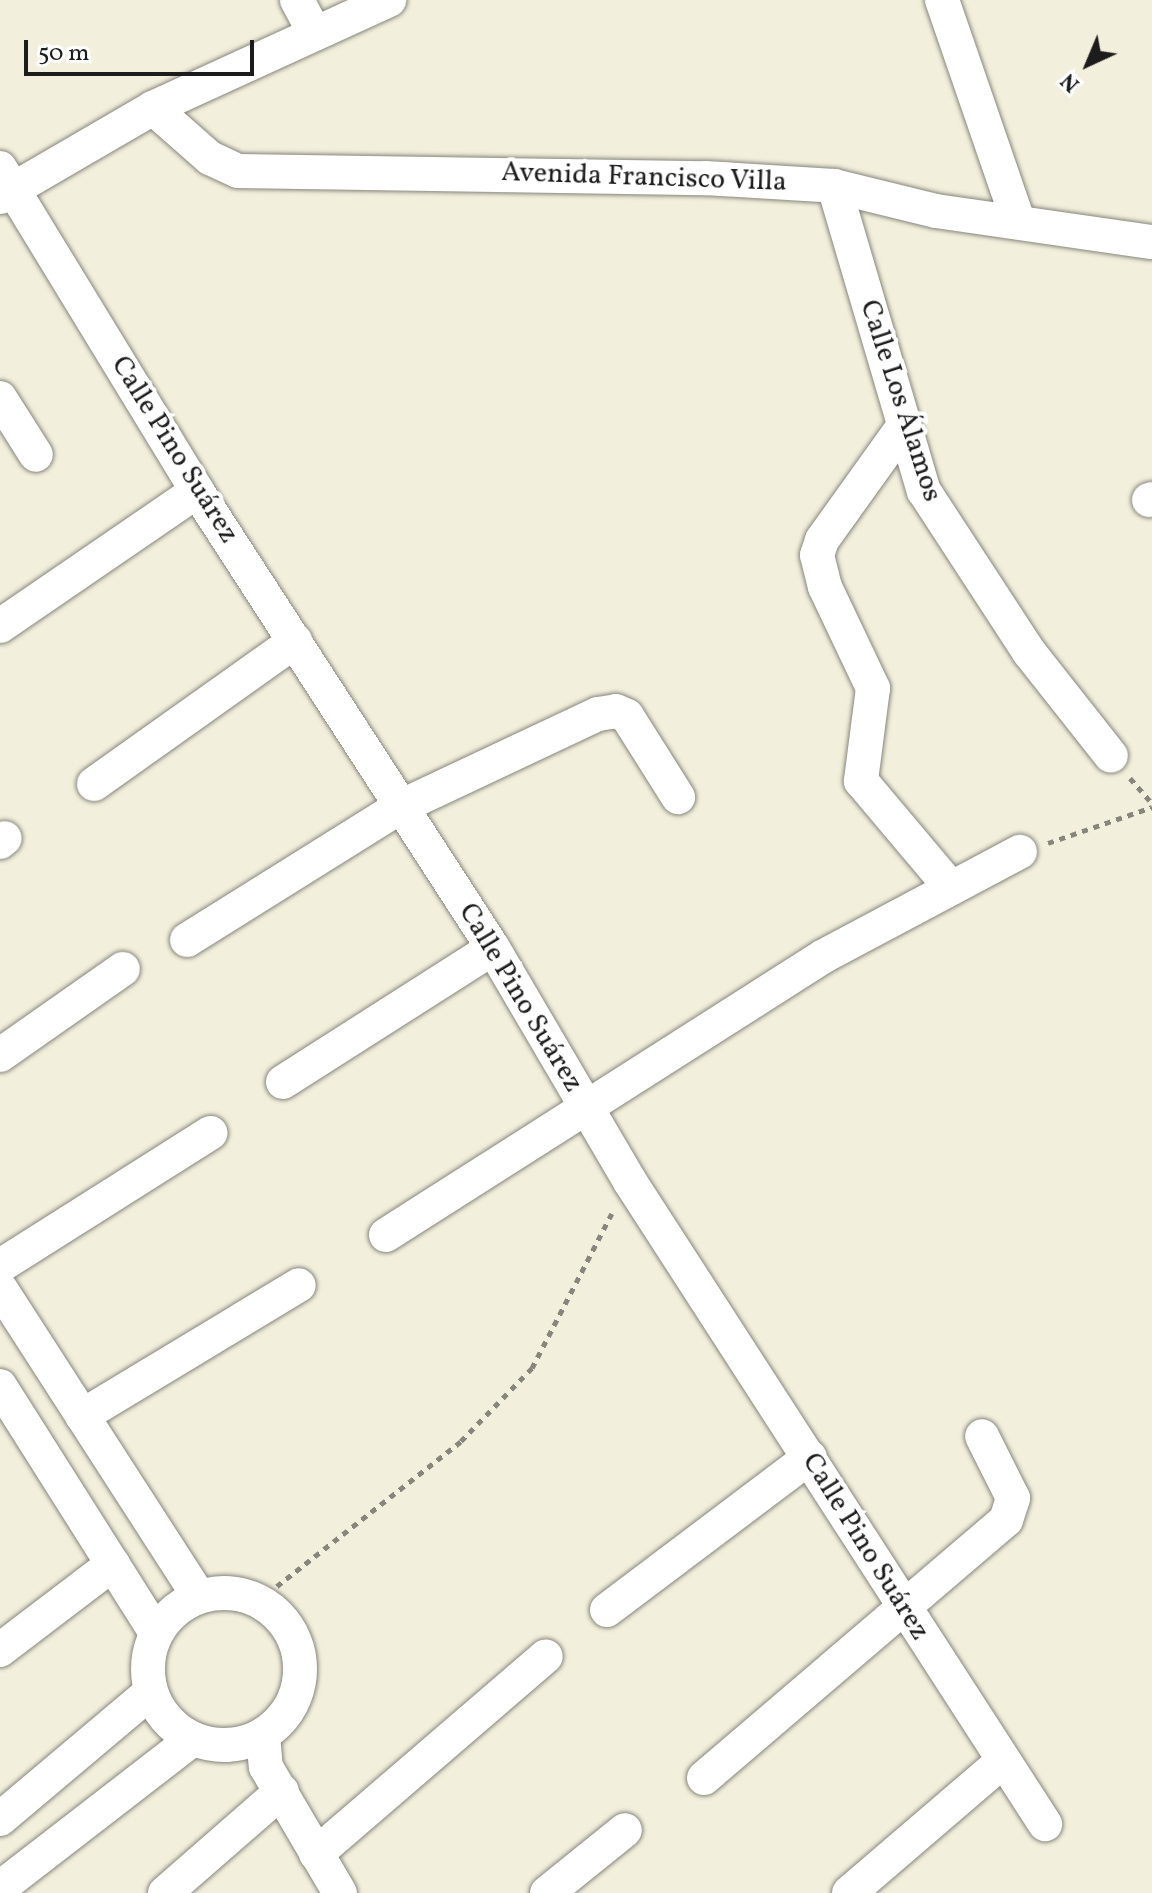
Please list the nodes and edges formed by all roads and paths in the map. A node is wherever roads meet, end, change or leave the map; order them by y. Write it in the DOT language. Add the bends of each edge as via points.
graph roads {
  1 [pos="297,0"];
  2 [pos="389,0"];
  3 [pos="942,0"];
  4 [pos="314,32"];
  5 [pos="153,108"];
  6 [pos="5,185"];
  7 [pos="834,186"];
  8 [pos="1018,221"];
  9 [pos="1152,242"];
  10 [pos="0,398"];
  11 [pos="903,427"];
  12 [pos="36,455"];
  13 [pos="197,491"];
  14 [pos="0,626"];
  15 [pos="295,641"];
  16 [pos="1111,756"];
  17 [pos="94,784"];
  18 [pos="678,797"];
  19 [pos="1152,807"];
  20 [pos="398,808"];
  21 [pos="1020,852"];
  22 [pos="951,888"];
  23 [pos="187,940"];
  24 [pos="493,948"];
  25 [pos="123,969"];
  26 [pos="0,1055"];
  27 [pos="283,1082"];
  28 [pos="585,1107"];
  29 [pos="210,1133"];
  30 [pos="629,1180"];
  31 [pos="386,1235"];
  32 [pos="0,1266"];
  33 [pos="299,1285"];
  34 [pos="0,1288"];
  35 [pos="5,1405"];
  36 [pos="82,1416"];
  37 [pos="982,1436"];
  38 [pos="810,1457"];
  39 [pos="113,1564"];
  40 [pos="198,1595"];
  41 [pos="258,1601"];
  42 [pos="903,1608"];
  43 [pos="607,1610"];
  44 [pos="156,1633"];
  45 [pos="0,1650"];
  46 [pos="546,1656"];
  47 [pos="151,1692"];
  48 [pos="263,1735"];
  49 [pos="193,1739"];
  50 [pos="1002,1762"];
  51 [pos="704,1778"];
  52 [pos="282,1791"];
  53 [pos="0,1819"];
  54 [pos="1045,1824"];
  55 [pos="625,1830"];
  56 [pos="316,1854"];
  57 [pos="0,1888"];
  58 [pos="165,1893"];
  59 [pos="340,1893"];
  60 [pos="547,1893"];
  61 [pos="849,1893"];
  1 -- 4 [label="street"];
  2 -- 4 [label="street"];
  3 -- 8 [label="street"];
  4 -- 5 [label="street"];
  5 -- 6 [label="street"];
  5 -- 7 [label="street, Avenida Francisco Villa" via="210,158 238,171 690,177"];
  6 -- 13 [label="street, Calle Pino Suárez"];
  7 -- 8 [label="street, Avenida Francisco Villa" via="936,211"];
  7 -- 11 [label="street, Calle Los Álamos"];
  8 -- 9 [label="street, Avenida Francisco Villa"];
  10 -- 12 [label="street"];
  11 -- 16 [label="street, Calle Los Álamos" via="924,491 953,543 1065,701"];
  11 -- 22 [label="street" via="822,540 817,555 825,587 873,688 861,781"];
  13 -- 14 [label="street"];
  13 -- 15 [label="street, Calle Pino Suárez"];
  15 -- 17 [label="street"];
  15 -- 20 [label="street, Calle Pino Suárez"];
  18 -- 20 [label="street" via="633,723 616,711 598,714"];
  19 -- 21 [label="path"];
  20 -- 23 [label="street"];
  20 -- 24 [label="street, Calle Pino Suárez"];
  21 -- 22 [label="street"];
  22 -- 28 [label="street" via="824,956"];
  24 -- 27 [label="street"];
  24 -- 28 [label="street, Calle Pino Suárez"];
  25 -- 26 [label="street"];
  28 -- 30 [label="street, Calle Pino Suárez"];
  28 -- 31 [label="street"];
  29 -- 32 [label="street"];
  30 -- 38 [label="street, Calle Pino Suárez"];
  30 -- 41 [label="path" via="532,1368 461,1441"];
  33 -- 36 [label="street"];
  34 -- 36 [label="street"];
  35 -- 39 [label="street"];
  36 -- 40 [label="street"];
  37 -- 42 [label="street" via="1013,1498 1006,1520"];
  38 -- 42 [label="street, Calle Pino Suárez"];
  38 -- 43 [label="street"];
  39 -- 44 [label="street"];
  39 -- 45 [label="street"];
  40 -- 41 [label="street" via="234,1594"];
  40 -- 44 [label="street"];
  41 -- 48 [label="street" via="280,1618 294,1641 300,1668 296,1694 283,1718"];
  42 -- 50 [label="street, Calle Pino Suárez"];
  42 -- 51 [label="street"];
  44 -- 47 [label="street" via="147,1662"];
  46 -- 56 [label="street"];
  47 -- 49 [label="street" via="167,1720"];
  47 -- 53 [label="street"];
  48 -- 49 [label="street" via="228,1746"];
  48 -- 52 [label="street" via="266,1767"];
  49 -- 57 [label="street"];
  50 -- 54 [label="street, Calle Pino Suárez"];
  50 -- 61 [label="street"];
  52 -- 56 [label="street"];
  52 -- 58 [label="street"];
  55 -- 60 [label="street"];
  56 -- 59 [label="street"];
}
